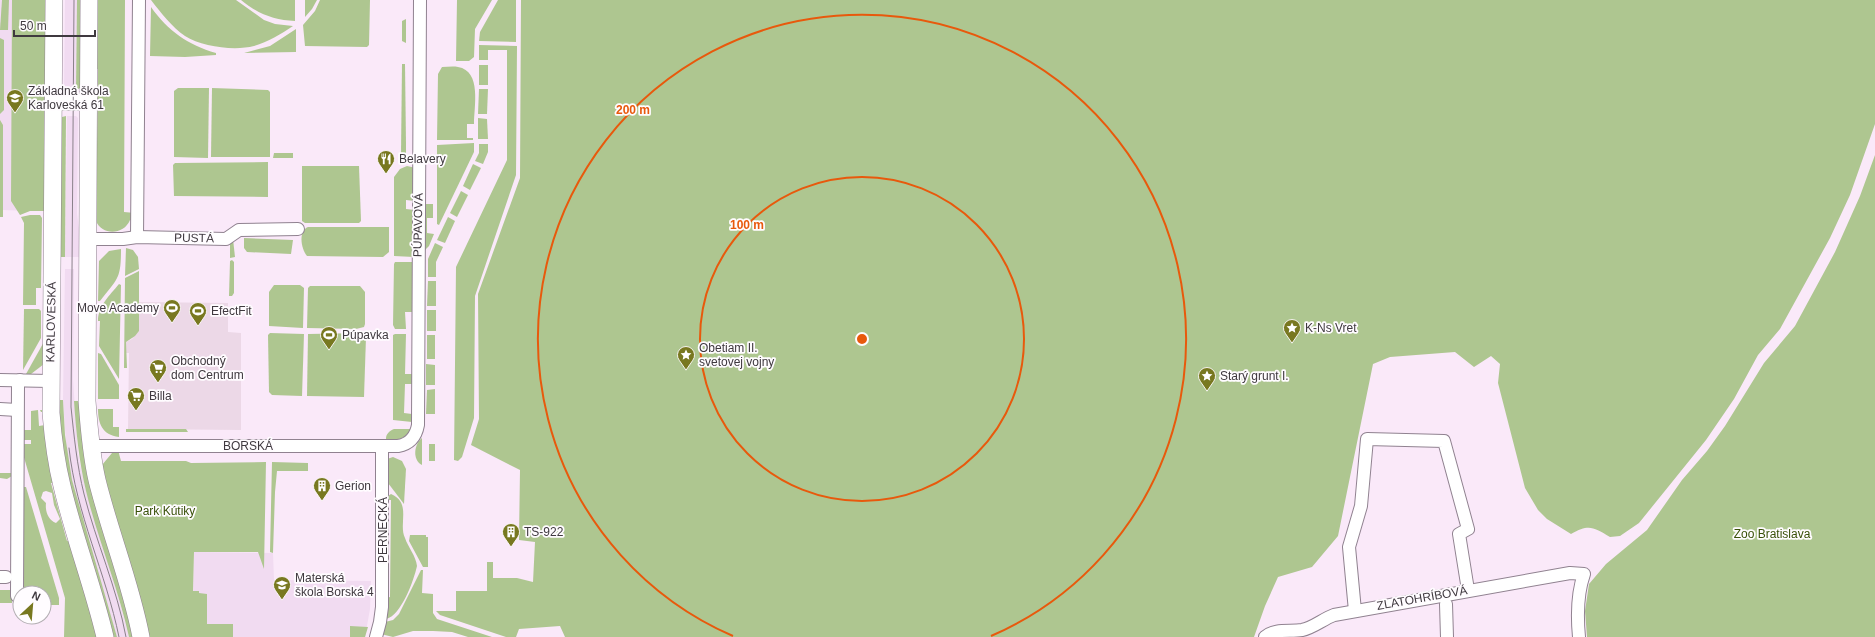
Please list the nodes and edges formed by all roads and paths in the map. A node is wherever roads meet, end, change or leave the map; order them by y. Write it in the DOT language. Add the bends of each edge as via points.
graph roads {
  1 [pos="54,0"];
  2 [pos="89,0"];
  3 [pos="139,0"];
  4 [pos="420,0"];
  5 [pos="53,102"];
  6 [pos="89,102"];
  7 [pos="298,229"];
  8 [pos="137,237"];
  9 [pos="87,239"];
  10 [pos="0,380"];
  11 [pos="20,380"];
  12 [pos="50,381"];
  13 [pos="0,409"];
  14 [pos="17,410"];
  15 [pos="406,445"];
  16 [pos="90,446"];
  17 [pos="382,446"];
  18 [pos="17,585"];
  19 [pos="1468,590"];
  20 [pos="1446,604"];
  21 [pos="1355,611"];
  22 [pos="105,637"];
  23 [pos="141,637"];
  24 [pos="376,637"];
  25 [pos="1265,637"];
  26 [pos="1447,637"];
  27 [pos="1579,637"];
  1 -- 5 [label="main road, KARLOVESKÁ"];
  2 -- 6 [label="main road"];
  3 -- 8 [label="street"];
  4 -- 15 [label="street, PÚPAVOVÁ" via="418,425 414,437"];
  5 -- 6 [label="main road"];
  5 -- 12 [label="main road, KARLOVESKÁ"];
  6 -- 9 [label="main road"];
  7 -- 8 [label="street, PUSTÁ" via="239,230 226,239"];
  8 -- 9 [label="street, PUSTÁ"];
  9 -- 16 [label="main road" via="87,401"];
  10 -- 11 [label="street"];
  11 -- 12 [label="street"];
  11 -- 14 [label="street"];
  12 -- 22 [label="main road, KARLOVESKÁ" via="54,449 62,487"];
  13 -- 14 [label="street"];
  14 -- 18 [label="street"];
  15 -- 17 [label="street, BORSKÁ"];
  16 -- 17 [label="street, BORSKÁ"];
  16 -- 23 [label="main road" via="97,482"];
  17 -- 24 [label="street, PERNECKÁ" via="382,607"];
  19 -- 21 [label="street, ZLATOHRÍBOVÁ"];
  19 -- 21 [label="street" via="1459,534 1468,529 1444,441 1367,439 1361,506 1349,547"];
  19 -- 27 [label="street, ZLATOHRÍBOVÁ" via="1570,573 1584,574 1578,602"];
  20 -- 26 [label="street"];
  21 -- 25 [label="street, ZLATOHRÍBOVÁ" via="1323,618 1308,628 1281,630 1269,633"];
}
